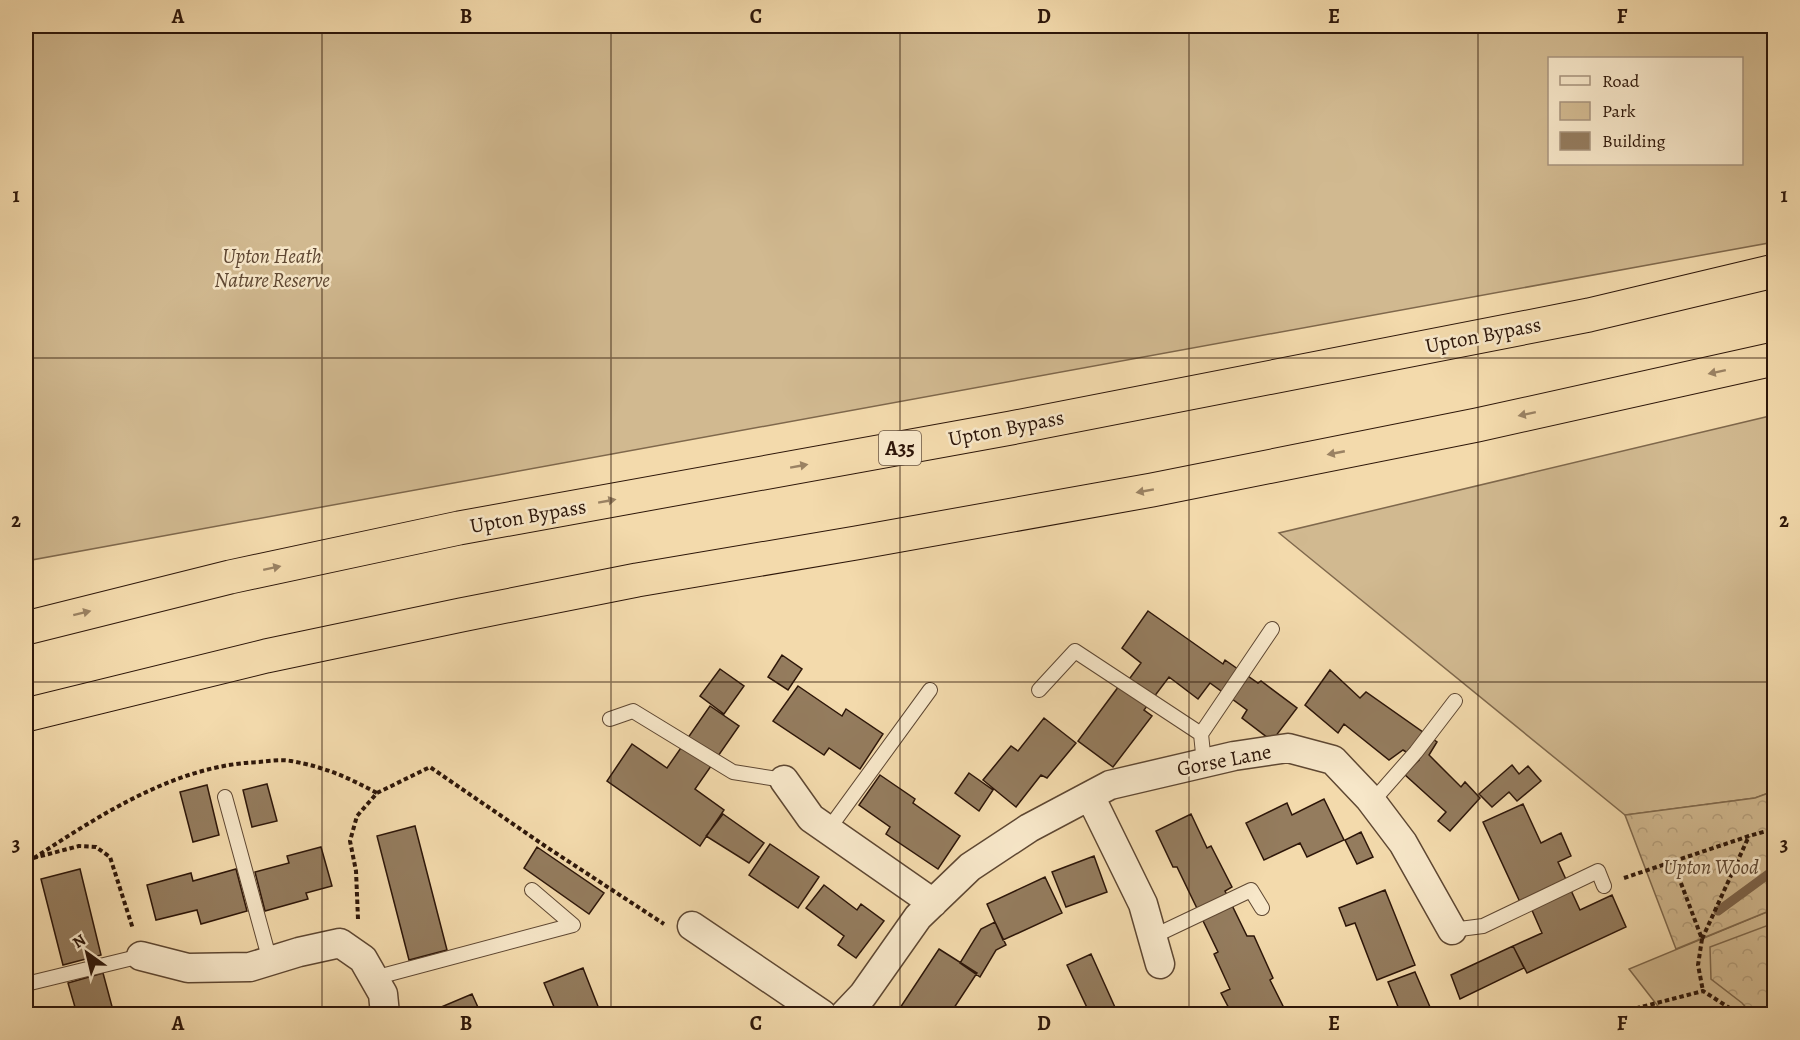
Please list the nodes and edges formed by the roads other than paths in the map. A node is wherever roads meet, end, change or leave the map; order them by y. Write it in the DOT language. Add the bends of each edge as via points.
graph roads {
  1 [pos="1774,271"];
  2 [pos="1774,358"];
  3 [pos="26,628"];
  4 [pos="1272,629"];
  5 [pos="930,690"];
  6 [pos="1039,690"];
  7 [pos="1455,701"];
  8 [pos="26,715"];
  9 [pos="610,719"];
  10 [pos="1201,734"];
  11 [pos="1204,763"];
  12 [pos="784,780"];
  13 [pos="1090,796"];
  14 [pos="225,797"];
  15 [pos="1372,802"];
  16 [pos="828,830"];
  17 [pos="1604,886"];
  18 [pos="532,890"];
  19 [pos="933,903"];
  20 [pos="1262,908"];
  21 [pos="692,926"];
  22 [pos="1452,930"];
  23 [pos="1156,950"];
  24 [pos="141,956"];
  25 [pos="270,961"];
  26 [pos="374,978"];
  27 [pos="26,984"];
  28 [pos="385,1014"];
  29 [pos="822,1014"];
  30 [pos="845,1014"];
  3 -- 1 [label="highway, Upton Bypass / A35, one-way" via="230,577 459,528 1092,412 1589,315"];
  2 -- 8 [label="highway, one-way" via="1477,425 1176,485 449,617 266,656"];
  4 -- 10 [label="lane"];
  5 -- 16 [label="lane"];
  6 -- 10 [label="lane" via="1076,651"];
  7 -- 15 [label="lane"];
  9 -- 12 [label="lane" via="633,711 733,772"];
  10 -- 11 [label="lane"];
  11 -- 13 [label="street, Gorse Lane" via="1110,785"];
  11 -- 15 [label="street, Gorse Lane" via="1288,748 1333,760"];
  12 -- 16 [label="street" via="810,818"];
  13 -- 19 [label="street, Gorse Lane" via="1029,828 970,867"];
  13 -- 23 [label="street" via="1143,904"];
  14 -- 25 [label="lane"];
  15 -- 22 [label="street, Gorse Lane" via="1403,843"];
  16 -- 19 [label="street"];
  17 -- 22 [label="lane" via="1598,872 1483,926"];
  18 -- 26 [label="lane" via="573,925"];
  19 -- 30 [label="street, Gorse Lane" via="918,917"];
  20 -- 23 [label="lane" via="1251,890"];
  21 -- 29 [label="street"];
  24 -- 25 [label="street" via="188,968 250,967"];
  24 -- 27 [label="lane"];
  25 -- 26 [label="street" via="340,943 363,959"];
  26 -- 28 [label="street" via="383,994"];
}
